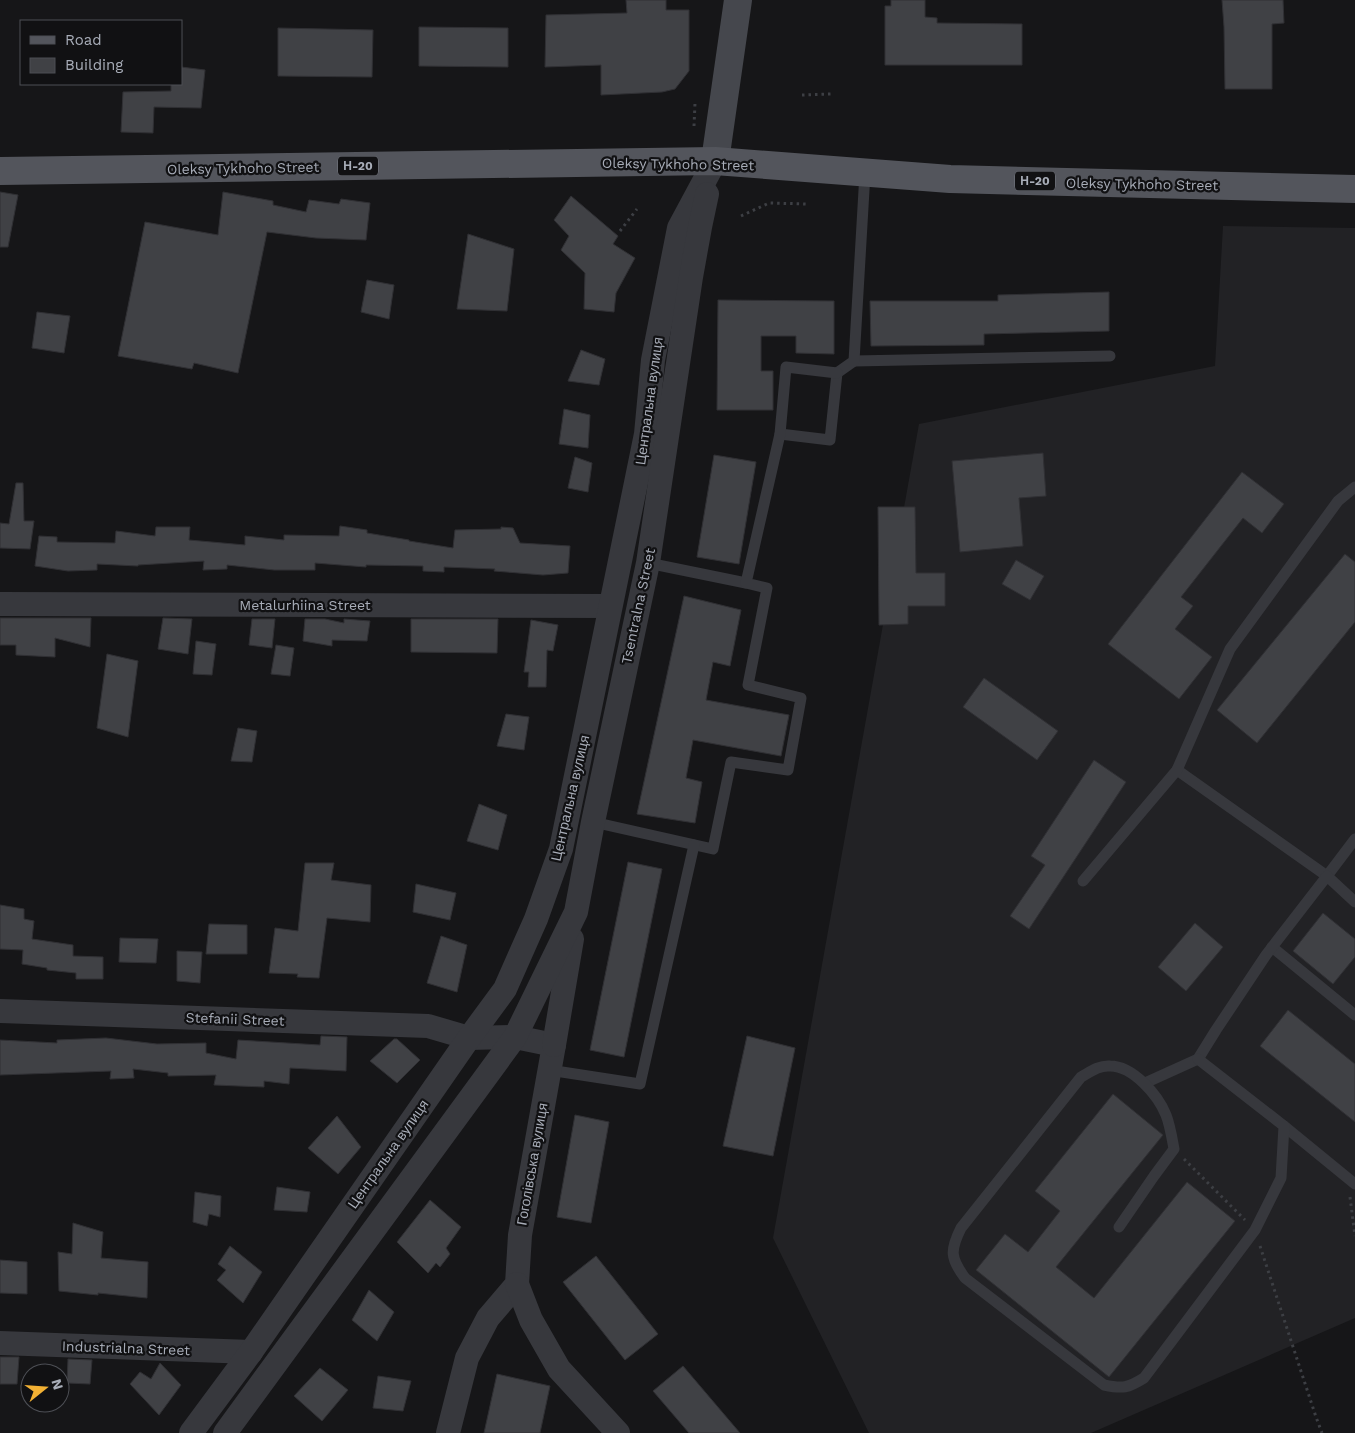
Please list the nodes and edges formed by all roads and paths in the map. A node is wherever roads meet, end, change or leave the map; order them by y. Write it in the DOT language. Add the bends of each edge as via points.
graph roads {
  1 [pos="738,0"];
  2 [pos="831,94"];
  3 [pos="802,95"];
  4 [pos="695,103"];
  5 [pos="694,126"];
  6 [pos="715,161"];
  7 [pos="0,171"];
  8 [pos="865,172"];
  9 [pos="1355,189"];
  10 [pos="806,204"];
  11 [pos="637,209"];
  12 [pos="741,216"];
  13 [pos="620,231"];
  14 [pos="1110,356"];
  15 [pos="854,361"];
  16 [pos="837,373"];
  17 [pos="780,434"];
  18 [pos="1355,487"];
  19 [pos="648,563"];
  20 [pos="746,583"];
  21 [pos="0,604"];
  22 [pos="610,606"];
  23 [pos="1177,770"];
  24 [pos="593,822"];
  25 [pos="1355,839"];
  26 [pos="694,845"];
  27 [pos="1327,876"];
  28 [pos="1083,881"];
  29 [pos="1355,902"];
  30 [pos="576,912"];
  31 [pos="1272,947"];
  32 [pos="0,1011"];
  33 [pos="1355,1015"];
  34 [pos="469,1038"];
  35 [pos="515,1038"];
  36 [pos="554,1045"];
  37 [pos="1198,1059"];
  38 [pos="549,1070"];
  39 [pos="1145,1082"];
  40 [pos="1284,1126"];
  41 [pos="1174,1149"];
  42 [pos="1352,1182"];
  43 [pos="1119,1226"];
  44 [pos="1255,1230"];
  45 [pos="1355,1236"];
  46 [pos="516,1284"];
  47 [pos="0,1343"];
  48 [pos="251,1352"];
  49 [pos="191,1433"];
  50 [pos="225,1433"];
  51 [pos="448,1433"];
  52 [pos="618,1433"];
  53 [pos="1322,1433"];
  1 -- 6 [label="main road"];
  2 -- 3 [label="path"];
  4 -- 5 [label="path"];
  6 -- 7 [label="main road, Oleksy Tykhoho Street / Н-20"];
  6 -- 8 [label="main road, Oleksy Tykhoho Street / Н-20"];
  6 -- 19 [label="street, Tsentralna Street" via="700,227"];
  6 -- 22 [label="street, Центральна вулиця" via="679,228 653,360 646,434"];
  8 -- 9 [label="main road, Oleksy Tykhoho Street / Н-20" via="950,179"];
  8 -- 15 [label="lane"];
  10 -- 12 [label="path" via="769,203"];
  11 -- 13 [label="path"];
  14 -- 15 [label="lane"];
  15 -- 16 [label="lane"];
  16 -- 17 [label="lane" via="786,368"];
  16 -- 17 [label="lane" via="830,440"];
  17 -- 20 [label="lane"];
  18 -- 23 [label="lane" via="1338,501 1230,649"];
  19 -- 20 [label="lane"];
  19 -- 24 [label="street, Tsentralna Street"];
  20 -- 26 [label="lane" via="767,588 748,685 802,698 788,770 731,762 713,849"];
  21 -- 22 [label="street, Metalurhiina Street"];
  22 -- 34 [label="street, Центральна вулиця" via="561,849 536,919 505,989"];
  23 -- 27 [label="lane"];
  23 -- 28 [label="lane"];
  24 -- 26 [label="lane"];
  24 -- 30 [label="street, Tsentralna Street"];
  25 -- 27 [label="lane"];
  26 -- 38 [label="lane" via="640,1084"];
  27 -- 29 [label="lane"];
  27 -- 31 [label="lane"];
  30 -- 35 [label="street, Tsentralna Street"];
  30 -- 36 [label="street, Гоголівська вулиця"];
  31 -- 33 [label="lane"];
  31 -- 37 [label="lane"];
  32 -- 34 [label="street, Stefanii Street" via="428,1026"];
  34 -- 35 [label="street, Stefanii Street"];
  34 -- 48 [label="street, Центральна вулиця"];
  35 -- 36 [label="street"];
  35 -- 50 [label="street"];
  36 -- 38 [label="street, Гоголівська вулиця"];
  37 -- 39 [label="lane"];
  37 -- 40 [label="lane"];
  38 -- 46 [label="street, Гоголівська вулиця" via="520,1234"];
  39 -- 41 [label="lane" via="1166,1114"];
  39 -- 44 [label="lane" via="1110,1066 1096,1068 1081,1077 961,1228 954,1242 952,1256 955,1265 965,1278 1104,1385 1130,1387 1144,1378"];
  40 -- 42 [label="lane"];
  40 -- 44 [label="lane" via="1281,1178"];
  41 -- 43 [label="lane"];
  41 -- 44 [label="path"];
  42 -- 45 [label="path"];
  44 -- 53 [label="path"];
  46 -- 51 [label="street" via="488,1318 467,1358"];
  46 -- 52 [label="street" via="530,1320 559,1369"];
  47 -- 48 [label="street, Industrialna Street"];
  48 -- 49 [label="street, Центральна вулиця"];
}
